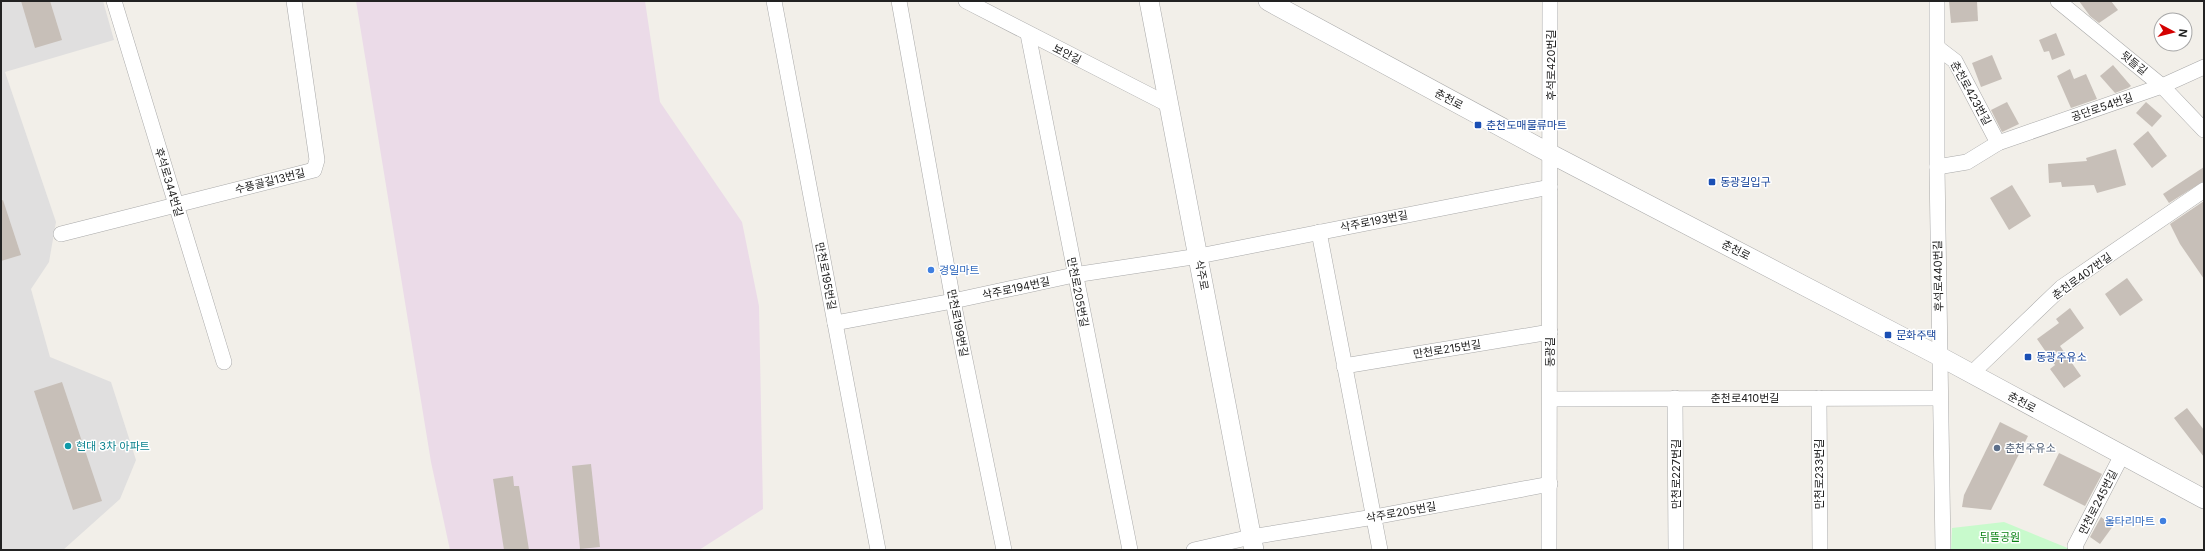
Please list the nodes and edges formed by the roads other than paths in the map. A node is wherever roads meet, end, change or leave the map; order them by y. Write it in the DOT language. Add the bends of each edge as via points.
graph roads {
  1 [pos="114,1"];
  2 [pos="294,1"];
  3 [pos="774,1"];
  4 [pos="899,1"];
  5 [pos="966,1"];
  6 [pos="1149,1"];
  7 [pos="1268,1"];
  8 [pos="1550,1"];
  9 [pos="1937,1"];
  10 [pos="2058,1"];
  11 [pos="1028,34"];
  12 [pos="1938,48"];
  13 [pos="2204,67"];
  14 [pos="2162,86"];
  15 [pos="1169,105"];
  16 [pos="2204,130"];
  17 [pos="1998,143"];
  18 [pos="1551,154"];
  19 [pos="1937,167"];
  20 [pos="1550,187"];
  21 [pos="2204,190"];
  22 [pos="176,205"];
  23 [pos="1319,232"];
  24 [pos="61,234"];
  25 [pos="1199,256"];
  26 [pos="1074,275"];
  27 [pos="953,301"];
  28 [pos="835,323"];
  29 [pos="1550,332"];
  30 [pos="1940,356"];
  31 [pos="224,362"];
  32 [pos="1344,366"];
  33 [pos="1971,374"];
  34 [pos="1675,398"];
  35 [pos="1819,398"];
  36 [pos="1940,398"];
  37 [pos="1550,399"];
  38 [pos="2122,455"];
  39 [pos="1550,484"];
  40 [pos="2204,499"];
  41 [pos="1374,517"];
  42 [pos="1252,543"];
  43 [pos="878,550"];
  44 [pos="1004,550"];
  45 [pos="1130,550"];
  46 [pos="1194,550"];
  47 [pos="1380,550"];
  48 [pos="1549,550"];
  49 [pos="1676,550"];
  50 [pos="1820,550"];
  51 [pos="1944,550"];
  52 [pos="2076,550"];
  1 -- 22 [label="street, 후석로344번길"];
  2 -- 22 [label="street, 수풍골길13번길" via="317,160 314,170"];
  3 -- 28 [label="street, 만천로195번길"];
  4 -- 27 [label="street, 만천로199번길"];
  5 -- 11 [label="street, 보안길"];
  6 -- 15 [label="street, 삭주로"];
  7 -- 18 [label="street, 춘천로"];
  8 -- 18 [label="street, 후석로420번길"];
  9 -- 12 [label="street, 후석로440번길"];
  10 -- 14 [label="street, 뒷들길"];
  11 -- 15 [label="street, 보안길"];
  11 -- 26 [label="street, 만천로205번길"];
  12 -- 17 [label="street, 춘천로423번길" via="1955,61"];
  12 -- 19 [label="street, 후석로440번길"];
  13 -- 14 [label="street, 공단로54번길"];
  14 -- 16 [label="street, 뒷들길"];
  14 -- 17 [label="street, 공단로54번길"];
  15 -- 25 [label="street, 삭주로"];
  17 -- 19 [label="street, 공단로54번길" via="1967,162"];
  18 -- 20 [label="street, 동광길"];
  18 -- 30 [label="street, 춘천로"];
  19 -- 30 [label="street, 후석로440번길"];
  20 -- 23 [label="street, 삭주로193번길"];
  20 -- 29 [label="street, 동광길"];
  21 -- 33 [label="street, 춘천로407번길" via="2062,288"];
  22 -- 24 [label="street, 수풍골길13번길"];
  22 -- 31 [label="street, 후석로344번길"];
  23 -- 25 [label="street, 삭주로193번길"];
  23 -- 32 [label="street"];
  25 -- 26 [label="street, 삭주로194번길"];
  25 -- 42 [label="street, 삭주로"];
  26 -- 27 [label="street, 삭주로194번길"];
  26 -- 45 [label="street, 만천로205번길"];
  27 -- 28 [label="street, 삭주로194번길"];
  27 -- 44 [label="street, 만천로199번길"];
  28 -- 43 [label="street, 만천로195번길"];
  29 -- 32 [label="street, 만천로215번길"];
  29 -- 37 [label="street, 동광길"];
  30 -- 33 [label="street, 춘천로"];
  30 -- 36 [label="street, 후석로440번길"];
  32 -- 41 [label="street"];
  33 -- 38 [label="street, 춘천로"];
  34 -- 35 [label="street, 춘천로410번길"];
  34 -- 37 [label="street, 춘천로410번길"];
  34 -- 49 [label="street, 만천로227번길"];
  35 -- 36 [label="street, 춘천로410번길"];
  35 -- 50 [label="street, 만천로233번길"];
  36 -- 51 [label="street, 후석로440번길"];
  37 -- 39 [label="street, 동광길"];
  38 -- 40 [label="street, 춘천로"];
  38 -- 52 [label="street, 만천로245번길" via="2075,546"];
  39 -- 41 [label="street, 삭주로205번길"];
  39 -- 48 [label="street, 동광길"];
  41 -- 42 [label="street, 삭주로205번길"];
  41 -- 47 [label="street"];
  42 -- 46 [label="street, 삭주로205번길"];
}
